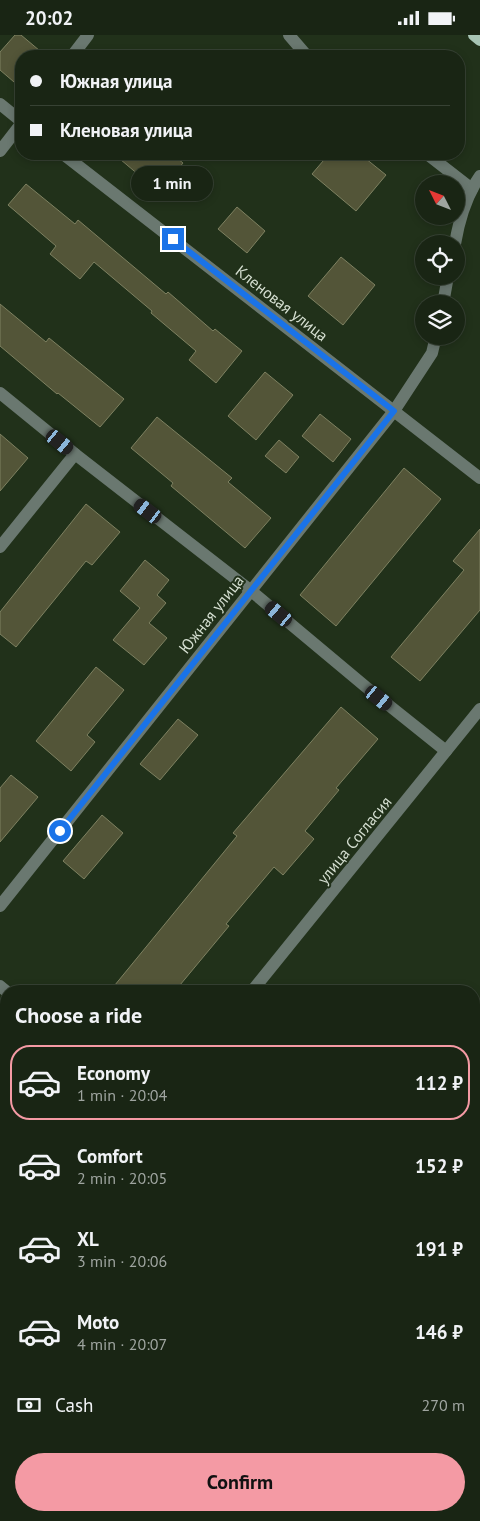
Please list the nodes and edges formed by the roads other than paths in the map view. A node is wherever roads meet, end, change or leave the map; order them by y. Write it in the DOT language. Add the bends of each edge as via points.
graph roads {
  1 [pos="88,35"];
  2 [pos="289,35"];
  3 [pos="474,35"];
  4 [pos="480,40"];
  5 [pos="77,50"];
  6 [pos="302,50"];
  7 [pos="0,104"];
  8 [pos="15,118"];
  9 [pos="15,131"];
  10 [pos="0,151"];
  11 [pos="71,160"];
  12 [pos="435,160"];
  13 [pos="480,176"];
  14 [pos="472,189"];
  15 [pos="456,235"];
  16 [pos="434,345"];
  17 [pos="0,393"];
  18 [pos="394,411"];
  19 [pos="75,454"];
  20 [pos="480,478"];
  21 [pos="0,547"];
  22 [pos="250,590"];
  23 [pos="480,709"];
  24 [pos="446,751"];
  25 [pos="0,906"];
  26 [pos="257,985"];
  1 -- 5 [label="street"];
  2 -- 6 [label="street"];
  3 -- 4 [label="main road"];
  7 -- 8 [label="street"];
  9 -- 10 [label="street"];
  11 -- 18 [label="street, Кленовая улица"];
  12 -- 14 [label="street"];
  13 -- 14 [label="street"];
  14 -- 15 [label="street"];
  16 -- 18 [label="street, Южная улица" via="432,353"];
  17 -- 19 [label="street"];
  18 -- 20 [label="street, Кленовая улица"];
  18 -- 22 [label="street, Южная улица"];
  19 -- 21 [label="street"];
  19 -- 22 [label="street"];
  22 -- 24 [label="street"];
  22 -- 25 [label="street, Южная улица"];
  23 -- 24 [label="street, улица Согласия"];
  24 -- 26 [label="street, улица Согласия"];
}
